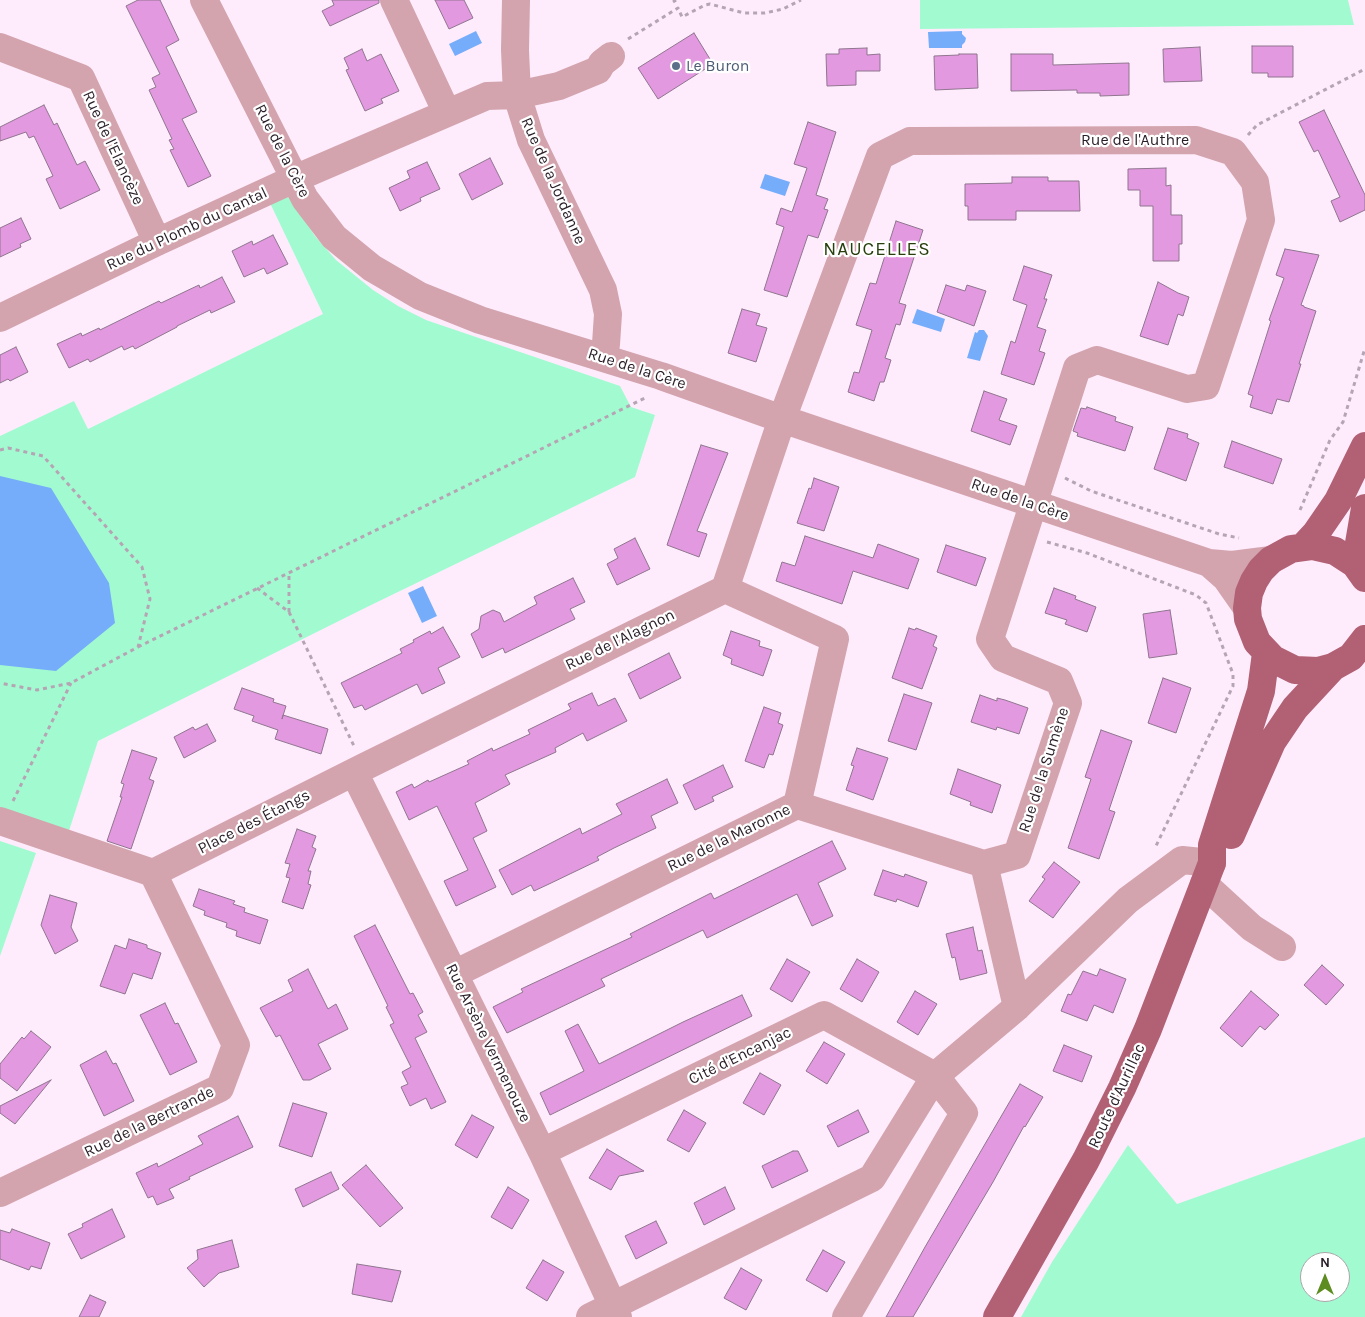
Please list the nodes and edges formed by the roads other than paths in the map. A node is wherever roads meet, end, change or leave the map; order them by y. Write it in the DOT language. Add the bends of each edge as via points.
graph roads {
  1 [pos="204,0"];
  2 [pos="394,0"];
  3 [pos="516,0"];
  4 [pos="0,47"];
  5 [pos="611,56"];
  6 [pos="517,95"];
  7 [pos="447,113"];
  8 [pos="294,179"];
  9 [pos="157,242"];
  10 [pos="0,318"];
  11 [pos="604,357"];
  12 [pos="782,419"];
  13 [pos="1365,446"];
  14 [pos="1033,504"];
  15 [pos="1365,508"];
  16 [pos="1302,547"];
  17 [pos="1271,560"];
  18 [pos="1210,563"];
  19 [pos="1364,576"];
  20 [pos="725,589"];
  21 [pos="1247,608"];
  22 [pos="1362,647"];
  23 [pos="1266,653"];
  24 [pos="1333,667"];
  25 [pos="359,769"];
  26 [pos="797,805"];
  27 [pos="2,821"];
  28 [pos="984,864"];
  29 [pos="153,873"];
  30 [pos="1208,873"];
  31 [pos="1282,947"];
  32 [pos="454,974"];
  33 [pos="1017,1007"];
  34 [pos="935,1076"];
  35 [pos="542,1152"];
  36 [pos="0,1193"];
  37 [pos="607,1313"];
  38 [pos="846,1317"];
  39 [pos="997,1317"];
  1 -- 8 [label="street, Rue de la Cère"];
  2 -- 7 [label="street"];
  3 -- 6 [label="street, Rue de la Jordanne"];
  4 -- 9 [label="street, Rue de l'Elancèze" via="81,78"];
  5 -- 6 [label="street, Rue du Plomb du Cantal" via="598,70 559,86"];
  6 -- 7 [label="street, Rue du Plomb du Cantal" via="487,96"];
  6 -- 11 [label="street, Rue de la Jordanne" via="531,140 603,290 608,314"];
  7 -- 8 [label="street, Rue du Plomb du Cantal"];
  8 -- 9 [label="street, Rue du Plomb du Cantal"];
  8 -- 11 [label="street, Rue de la Cère" via="334,237 372,268 420,296 480,320"];
  9 -- 10 [label="street, Rue du Plomb du Cantal"];
  11 -- 12 [label="street, Rue de la Cère"];
  12 -- 14 [label="street, Rue de la Cère"];
  12 -- 14 [label="street, Rue de l'Authre" via="880,156 910,141 1196,140 1233,152 1255,182 1262,220 1206,386 1188,389 1097,360 1077,368"];
  12 -- 20 [label="street"];
  13 -- 16 [label="main road" via="1338,500 1316,533"];
  14 -- 18 [label="street, Rue de la Cère"];
  14 -- 28 [label="street, Rue de la Sumène" via="990,639 1003,658 1059,681 1068,703 1017,855"];
  15 -- 19 [label="main road" via="1358,549"];
  16 -- 17 [label="main road"];
  16 -- 19 [label="main road" via="1324,547 1335,551 1346,557"];
  17 -- 18 [label="street, Rue de la Cère" via="1232,565"];
  17 -- 21 [label="main road" via="1254,581"];
  18 -- 21 [label="street, Rue de la Cère" via="1226,578"];
  20 -- 25 [label="street, Rue de l'Alagnon"];
  20 -- 26 [label="street, Rue de la Maronne" via="835,639"];
  21 -- 23 [label="main road" via="1252,632"];
  22 -- 24 [label="main road"];
  23 -- 24 [label="main road" via="1295,670 1318,671"];
  23 -- 30 [label="main road, Route d'Aurillac" via="1262,691 1212,845"];
  24 -- 30 [label="main road, Route d'Aurillac" via="1295,708 1272,742 1225,850"];
  25 -- 29 [label="street, Place des Étangs"];
  25 -- 32 [label="street, Rue Arsène Vermenouze"];
  26 -- 28 [label="street"];
  26 -- 32 [label="street, Rue de la Maronne"];
  27 -- 29 [label="street"];
  28 -- 33 [label="street"];
  29 -- 36 [label="street, Rue de la Bertrande" via="236,1045 220,1088"];
  30 -- 31 [label="street" via="1252,928"];
  30 -- 33 [label="street" via="1182,860 1128,900"];
  30 -- 39 [label="main road, Route d'Aurillac" via="1122,1088 1086,1160"];
  32 -- 35 [label="street, Rue Arsène Vermenouze"];
  33 -- 34 [label="street"];
  34 -- 35 [label="street, Cité d'Encanjac" via="824,1016"];
  34 -- 37 [label="street" via="872,1178"];
  34 -- 38 [label="street, Cité d'Encanjac" via="964,1113"];
  35 -- 37 [label="street, Rue Arsène Vermenouze"];
}
